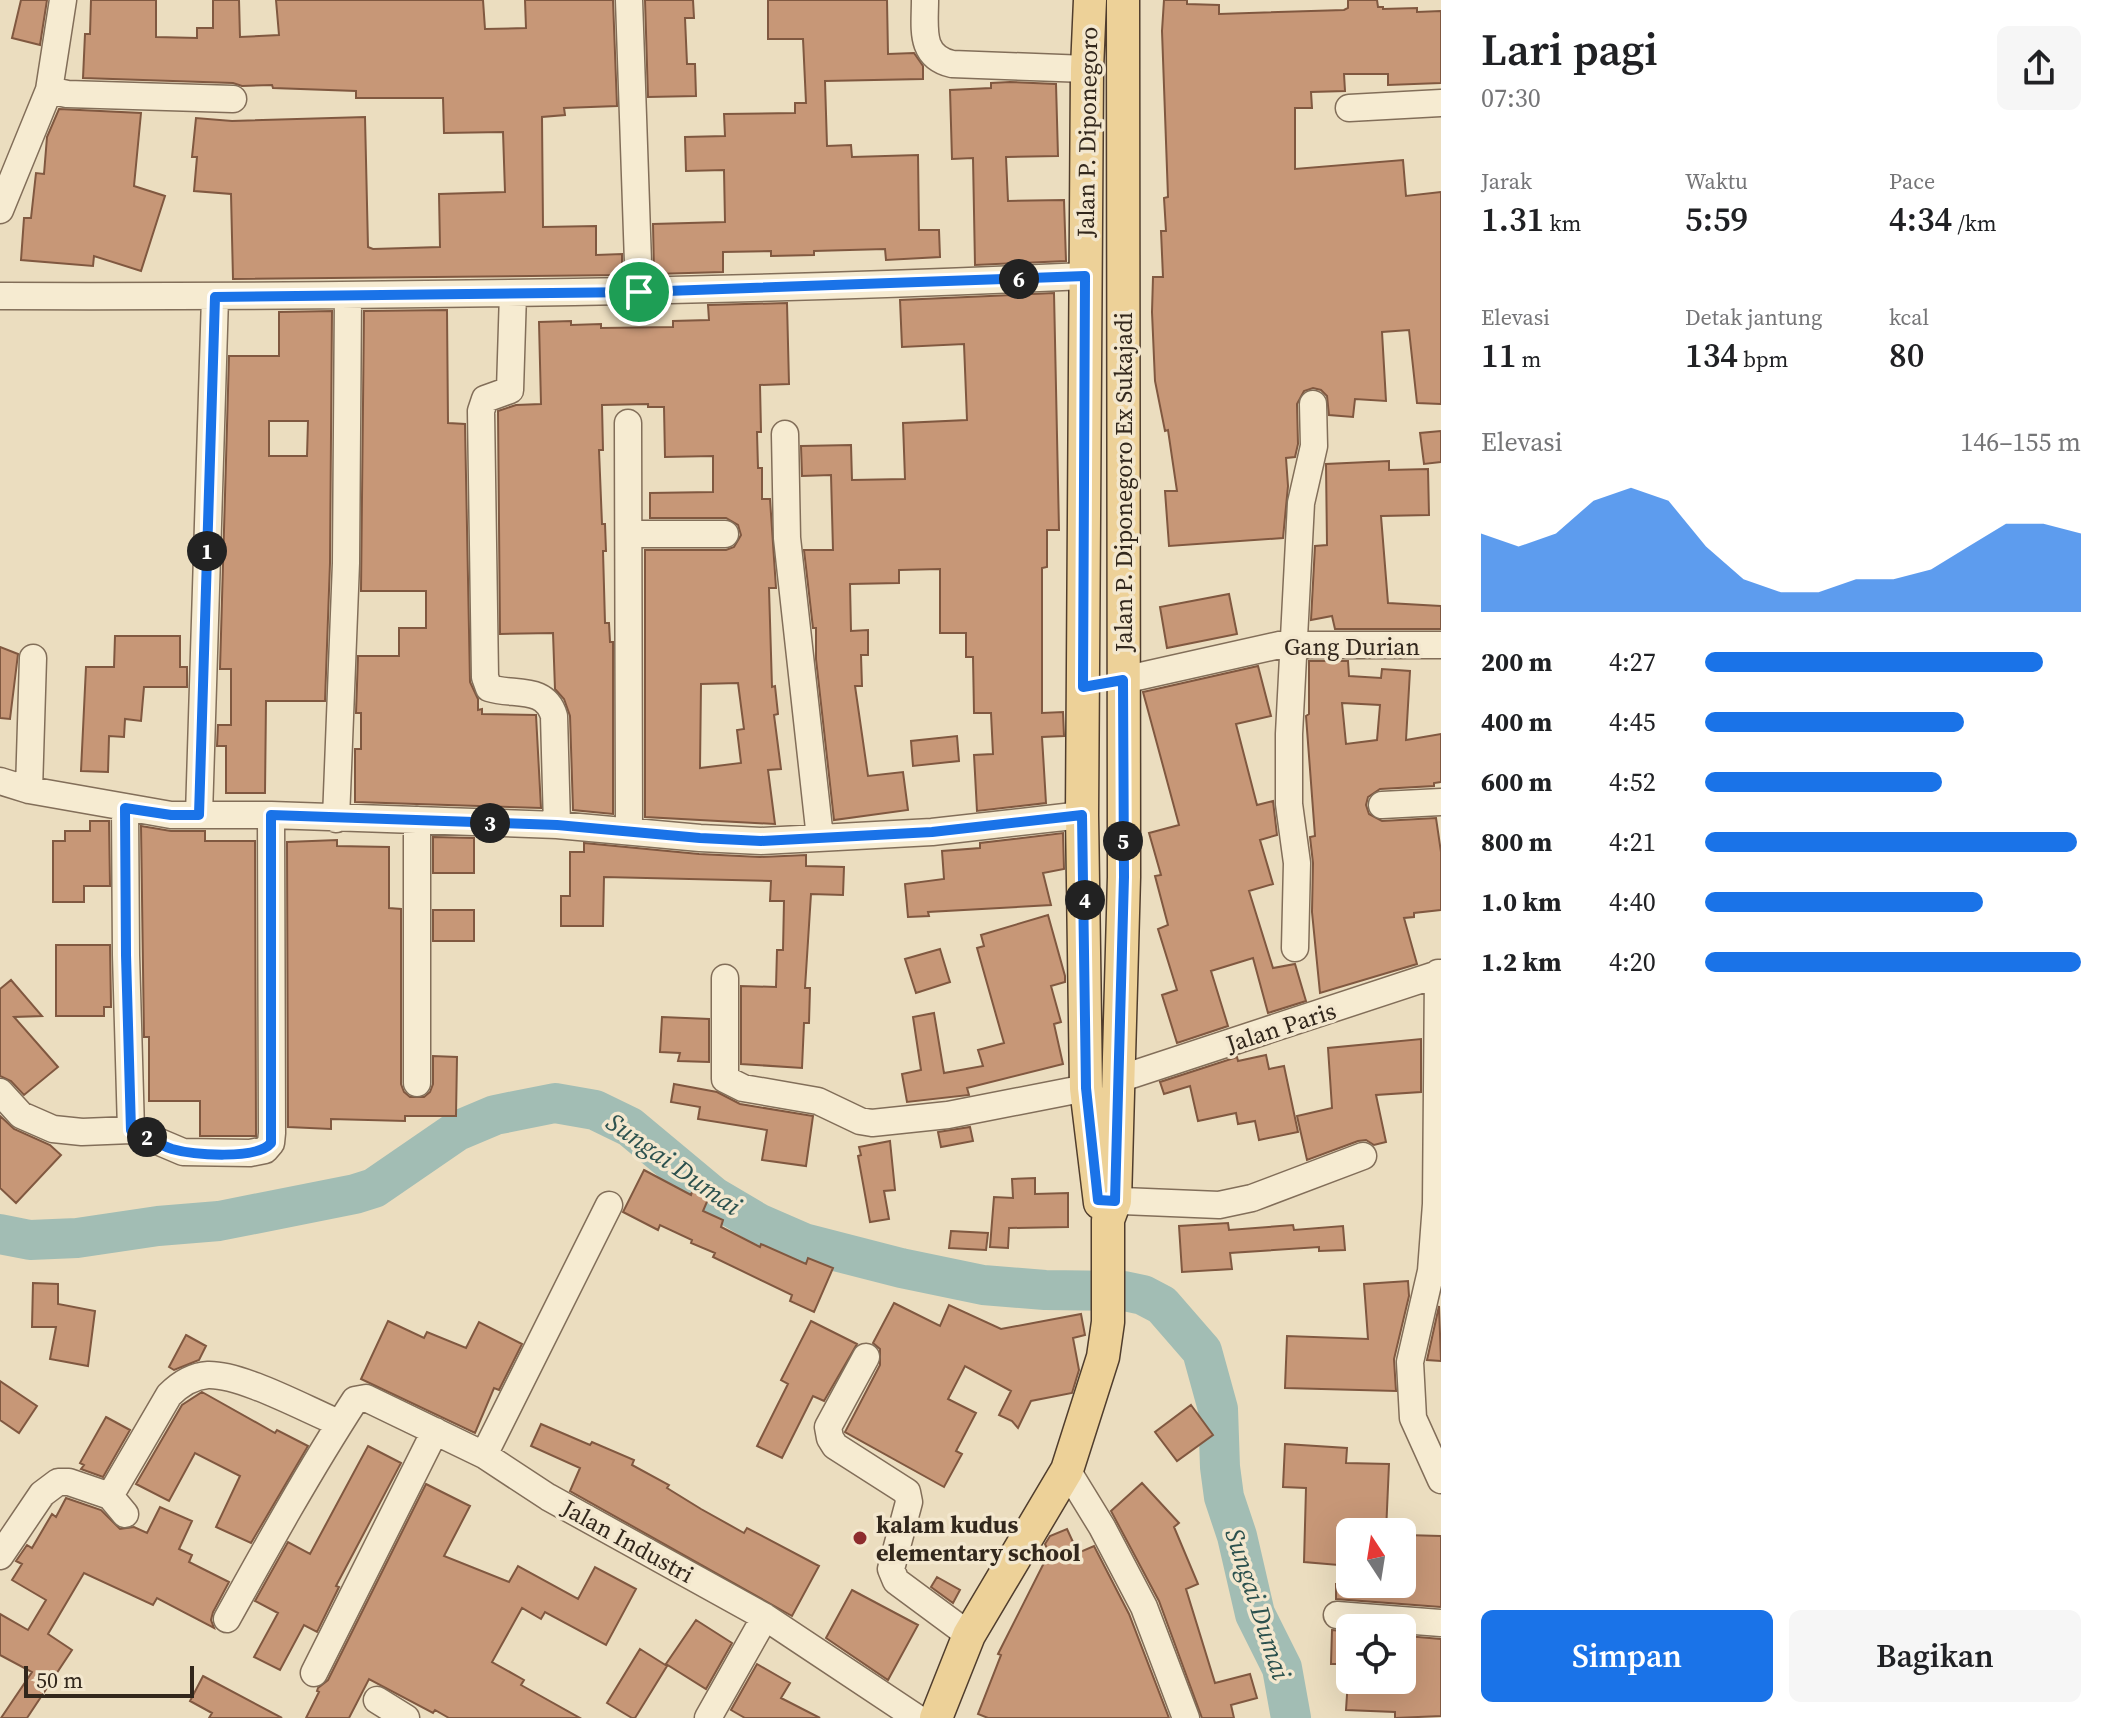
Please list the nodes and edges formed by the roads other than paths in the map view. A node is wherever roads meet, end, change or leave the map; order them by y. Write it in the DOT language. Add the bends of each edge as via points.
graph roads {
  1 [pos="63,0"];
  2 [pos="629,0"];
  3 [pos="925,0"];
  4 [pos="1090,0"];
  5 [pos="1123,0"];
  6 [pos="1087,69"];
  7 [pos="49,90"];
  8 [pos="233,99"];
  9 [pos="1441,103"];
  10 [pos="1349,108"];
  11 [pos="0,210"];
  12 [pos="1085,276"];
  13 [pos="639,292"];
  14 [pos="513,293"];
  15 [pos="0,296"];
  16 [pos="348,296"];
  17 [pos="215,297"];
  18 [pos="1313,404"];
  19 [pos="628,423"];
  20 [pos="785,434"];
  21 [pos="629,534"];
  22 [pos="725,534"];
  23 [pos="1293,642"];
  24 [pos="1441,645"];
  25 [pos="33,658"];
  26 [pos="1123,680"];
  27 [pos="1083,687"];
  28 [pos="0,781"];
  29 [pos="29,790"];
  30 [pos="1441,802"];
  31 [pos="1382,805"];
  32 [pos="125,808"];
  33 [pos="199,815"];
  34 [pos="271,815"];
  35 [pos="1082,815"];
  36 [pos="336,819"];
  37 [pos="417,820"];
  38 [pos="557,825"];
  39 [pos="629,831"];
  40 [pos="820,838"];
  41 [pos="1295,948"];
  42 [pos="1440,973"];
  43 [pos="725,978"];
  44 [pos="1119,1079"];
  45 [pos="417,1083"];
  46 [pos="1086,1088"];
  47 [pos="0,1092"];
  48 [pos="131,1130"];
  49 [pos="1363,1156"];
  50 [pos="609,1205"];
  51 [pos="1107,1218"];
  52 [pos="866,1357"];
  53 [pos="339,1423"];
  54 [pos="435,1431"];
  55 [pos="484,1455"];
  56 [pos="1067,1470"];
  57 [pos="1439,1475"];
  58 [pos="0,1556"];
  59 [pos="765,1617"];
  60 [pos="227,1619"];
  61 [pos="1416,1621"];
  62 [pos="1441,1623"];
  63 [pos="969,1635"];
  64 [pos="314,1673"];
  65 [pos="377,1700"];
  66 [pos="406,1718"];
  67 [pos="708,1718"];
  68 [pos="917,1718"];
  69 [pos="936,1718"];
  70 [pos="1186,1718"];
  1 -- 7 [label="street"];
  2 -- 13 [label="street"];
  3 -- 6 [label="street" via="927,41 939,61"];
  4 -- 6 [label="main road, Jalan P. Diponegoro"];
  5 -- 26 [label="main road, Jalan P. Diponegoro Ex Sukajadi"];
  6 -- 12 [label="main road, Jalan P. Diponegoro"];
  7 -- 8 [label="street"];
  7 -- 11 [label="street"];
  9 -- 10 [label="street"];
  12 -- 13 [label="street"];
  12 -- 27 [label="main road, Jalan P. Diponegoro"];
  13 -- 14 [label="street"];
  14 -- 16 [label="street"];
  14 -- 38 [label="street" via="510,390 485,399 481,411 485,677 489,688 536,694 551,707"];
  15 -- 17 [label="street"];
  16 -- 17 [label="street"];
  16 -- 36 [label="street" via="346,563"];
  17 -- 33 [label="street"];
  18 -- 23 [label="street" via="1315,432 1301,503"];
  19 -- 21 [label="street"];
  20 -- 40 [label="street" via="787,538"];
  21 -- 22 [label="street"];
  21 -- 39 [label="street"];
  23 -- 24 [label="street, Gang Durian"];
  23 -- 26 [label="street, Gang Durian"];
  23 -- 41 [label="street" via="1289,804 1297,863"];
  25 -- 29 [label="street"];
  26 -- 27 [label="main road"];
  26 -- 44 [label="main road, Jalan P. Diponegoro Ex Sukajadi"];
  27 -- 35 [label="main road, Jalan P. Diponegoro"];
  28 -- 29 [label="street"];
  29 -- 32 [label="street"];
  30 -- 31 [label="street"];
  32 -- 33 [label="street"];
  32 -- 48 [label="street"];
  33 -- 34 [label="street"];
  34 -- 36 [label="street"];
  34 -- 48 [label="street" via="271,1143 250,1153 183,1152"];
  35 -- 40 [label="street"];
  35 -- 46 [label="main road, Jalan P. Diponegoro"];
  36 -- 37 [label="street"];
  37 -- 38 [label="street"];
  37 -- 45 [label="street"];
  38 -- 39 [label="street"];
  39 -- 40 [label="street" via="761,841"];
  42 -- 44 [label="street, Jalan Paris"];
  42 -- 57 [label="street" via="1431,1271 1410,1362 1413,1418"];
  43 -- 46 [label="street" via="725,1079 743,1088 818,1101 872,1123 948,1115"];
  44 -- 51 [label="main road, Jalan P. Diponegoro Ex Sukajadi"];
  46 -- 51 [label="main road, Jalan P. Diponegoro"];
  47 -- 48 [label="street" via="21,1115 53,1129"];
  49 -- 51 [label="street" via="1252,1198"];
  50 -- 55 [label="street"];
  51 -- 56 [label="main road, Jalan P. Diponegoro" via="1103,1357"];
  52 -- 63 [label="street" via="828,1427 830,1438 907,1492 892,1575"];
  53 -- 54 [label="street, Jalan Industri" via="355,1400 366,1398"];
  53 -- 58 [label="street" via="238,1380 208,1375 192,1379 169,1395 117,1505 58,1482 42,1494"];
  53 -- 60 [label="street, Jalan Industri"];
  54 -- 55 [label="street, Jalan Industri"];
  54 -- 64 [label="street"];
  55 -- 59 [label="street, Jalan Industri" via="548,1497"];
  56 -- 63 [label="main road, Jalan P. Diponegoro"];
  56 -- 70 [label="street" via="1144,1607"];
  59 -- 67 [label="street"];
  59 -- 68 [label="street, Jalan Industri"];
  61 -- 62 [label="street"];
  63 -- 69 [label="main road, Jalan P. Diponegoro"];
  65 -- 66 [label="street"];
}
